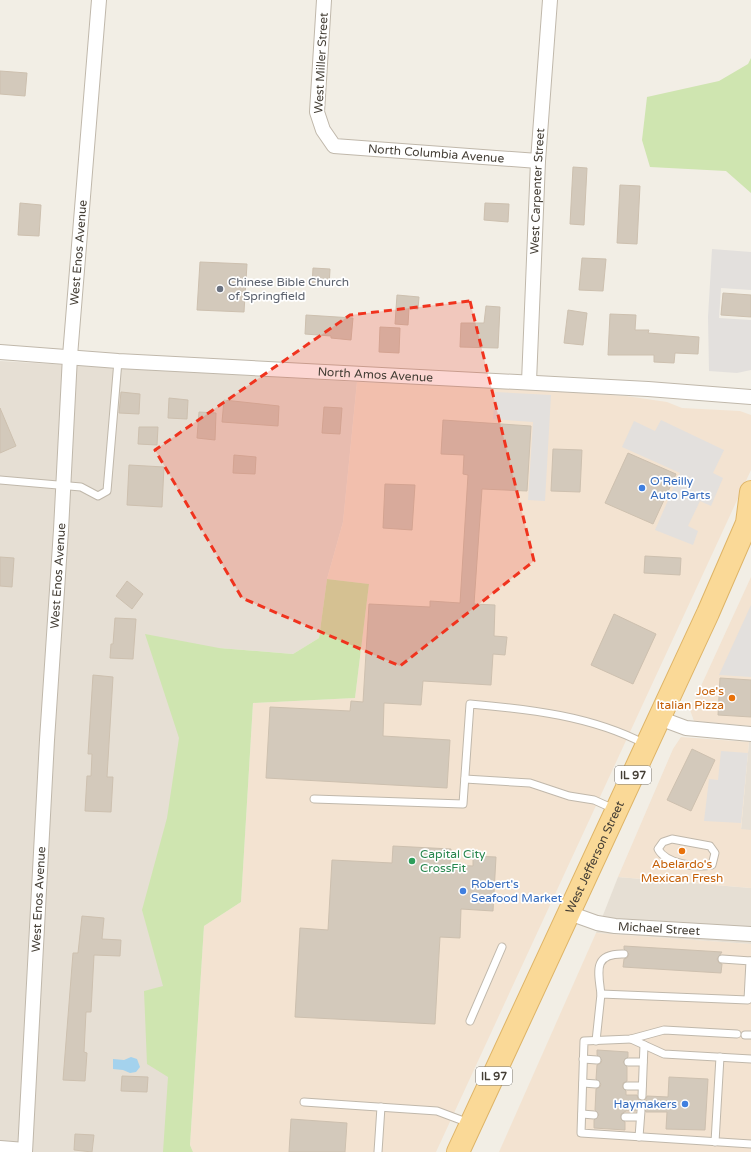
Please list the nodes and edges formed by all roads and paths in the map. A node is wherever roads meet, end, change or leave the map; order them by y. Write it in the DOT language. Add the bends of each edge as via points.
graph roads {
  1 [pos="99,0"];
  2 [pos="324,0"];
  3 [pos="550,0"];
  4 [pos="334,146"];
  5 [pos="538,161"];
  6 [pos="0,352"];
  7 [pos="70,356"];
  8 [pos="118,361"];
  9 [pos="529,382"];
  10 [pos="751,397"];
  11 [pos="0,480"];
  12 [pos="63,486"];
  13 [pos="751,492"];
  14 [pos="749,521"];
  15 [pos="659,718"];
  16 [pos="751,734"];
  17 [pos="647,745"];
  18 [pos="465,779"];
  19 [pos="314,799"];
  20 [pos="617,810"];
  21 [pos="658,849"];
  22 [pos="569,912"];
  23 [pos="751,934"];
  24 [pos="502,947"];
  25 [pos="624,954"];
  26 [pos="722,959"];
  27 [pos="750,961"];
  28 [pos="602,994"];
  29 [pos="470,1021"];
  30 [pos="737,1034"];
  31 [pos="631,1039"];
  32 [pos="596,1041"];
  33 [pos="644,1045"];
  34 [pos="720,1057"];
  35 [pos="583,1059"];
  36 [pos="751,1059"];
  37 [pos="597,1060"];
  38 [pos="628,1062"];
  39 [pos="643,1062"];
  40 [pos="583,1083"];
  41 [pos="596,1084"];
  42 [pos="627,1086"];
  43 [pos="642,1086"];
  44 [pos="642,1096"];
  45 [pos="304,1102"];
  46 [pos="381,1107"];
  47 [pos="582,1114"];
  48 [pos="594,1115"];
  49 [pos="625,1117"];
  50 [pos="471,1124"];
  51 [pos="639,1137"];
  52 [pos="715,1142"];
  53 [pos="751,1144"];
  54 [pos="0,1148"];
  55 [pos="25,1151"];
  56 [pos="378,1152"];
  57 [pos="458,1152"];
  1 -- 7 [label="street, West Enos Avenue"];
  2 -- 4 [label="street, West Miller Street" via="317,112 322,130"];
  3 -- 5 [label="street, West Carpenter Street"];
  4 -- 5 [label="street, North Columbia Avenue"];
  5 -- 9 [label="street, West Carpenter Street"];
  6 -- 7 [label="street, North Amos Avenue"];
  7 -- 8 [label="street, North Amos Avenue"];
  7 -- 12 [label="street, West Enos Avenue"];
  8 -- 9 [label="street, North Amos Avenue"];
  8 -- 12 [label="lane" via="107,491 98,496 81,487"];
  9 -- 10 [label="street, North Amos Avenue"];
  11 -- 12 [label="lane"];
  12 -- 55 [label="street, West Enos Avenue"];
  13 -- 14 [label="main road, West Jefferson Street / IL 97"];
  14 -- 15 [label="main road, West Jefferson Street / IL 97"];
  15 -- 16 [label="street" via="686,728"];
  15 -- 17 [label="main road, West Jefferson Street / IL 97"];
  17 -- 18 [label="lane" via="625,733 571,718 526,709 470,704"];
  17 -- 20 [label="main road, West Jefferson Street / IL 97"];
  18 -- 19 [label="lane" via="463,804"];
  18 -- 20 [label="lane" via="530,783 569,796 594,800"];
  20 -- 22 [label="main road, West Jefferson Street / IL 97"];
  21 -- 21 [label="lane" via="661,855 675,862 704,867 712,865 715,853 710,846 672,839 663,842"];
  22 -- 23 [label="street, Michael Street" via="597,923 615,926"];
  22 -- 50 [label="main road, West Jefferson Street / IL 97"];
  24 -- 29 [label="lane"];
  25 -- 28 [label="lane" via="605,957 600,963 598,973"];
  26 -- 27 [label="lane"];
  27 -- 28 [label="lane" via="748,1000"];
  28 -- 32 [label="lane"];
  30 -- 31 [label="lane" via="664,1030"];
  31 -- 32 [label="lane"];
  31 -- 33 [label="lane"];
  32 -- 35 [label="lane" via="584,1041"];
  33 -- 34 [label="lane" via="664,1054"];
  33 -- 39 [label="lane"];
  34 -- 36 [label="lane"];
  34 -- 52 [label="lane"];
  35 -- 37 [label="lane"];
  35 -- 40 [label="lane"];
  38 -- 39 [label="lane"];
  39 -- 43 [label="lane"];
  40 -- 41 [label="lane"];
  40 -- 47 [label="lane"];
  42 -- 43 [label="lane"];
  43 -- 44 [label="lane"];
  45 -- 46 [label="lane"];
  46 -- 50 [label="lane" via="437,1111"];
  46 -- 56 [label="lane"];
  47 -- 48 [label="lane"];
  47 -- 51 [label="lane" via="581,1134"];
  49 -- 51 [label="lane" via="640,1114"];
  50 -- 57 [label="main road, West Jefferson Street / IL 97"];
  51 -- 52 [label="lane"];
  52 -- 53 [label="lane"];
  54 -- 55 [label="street"];
}
